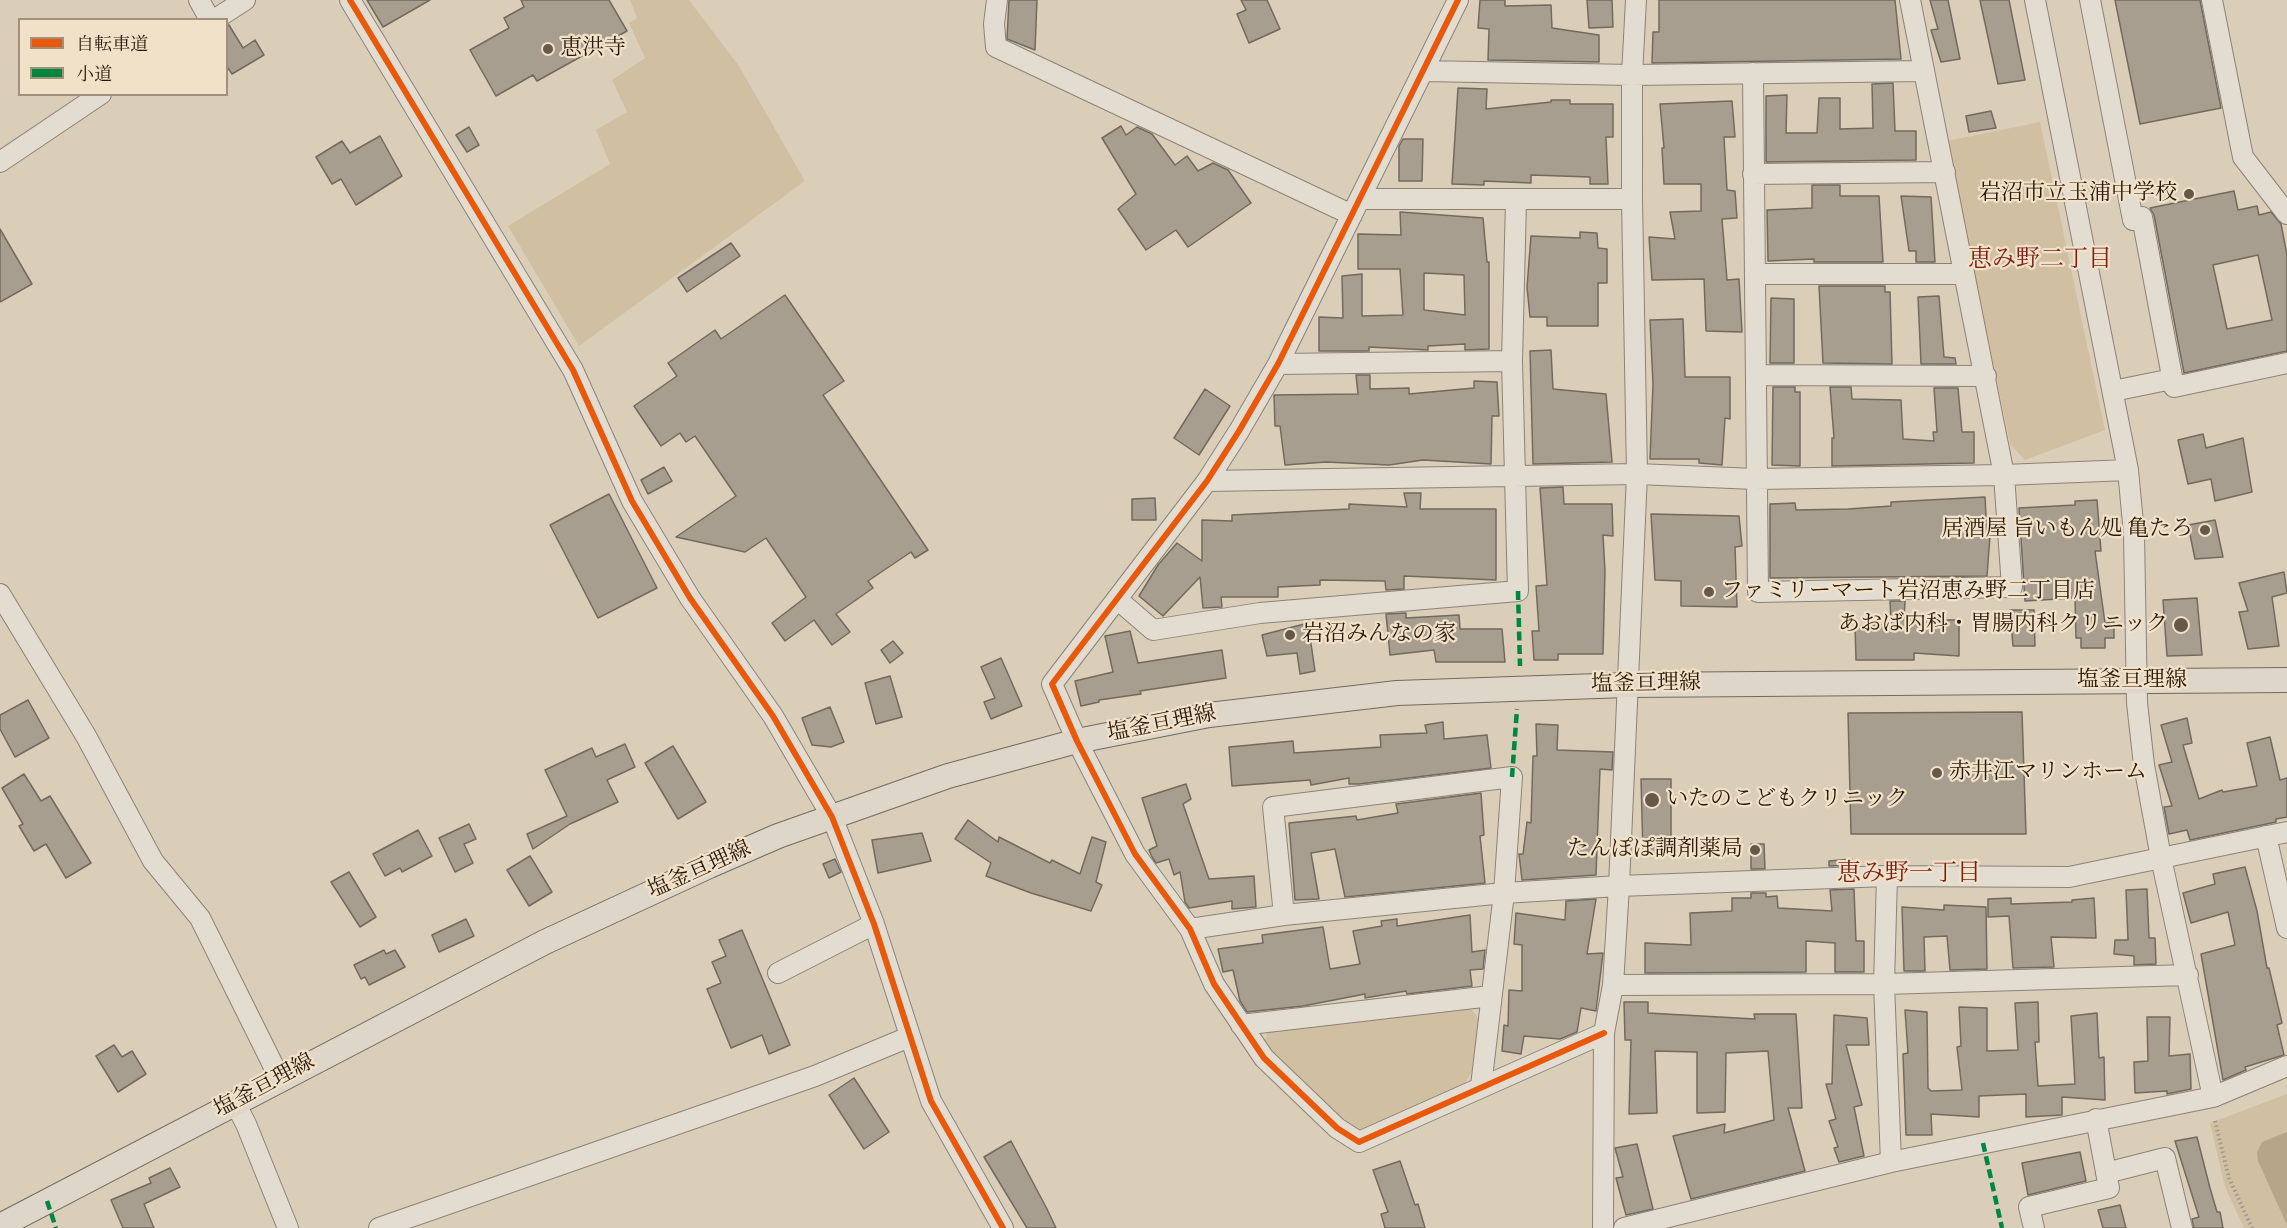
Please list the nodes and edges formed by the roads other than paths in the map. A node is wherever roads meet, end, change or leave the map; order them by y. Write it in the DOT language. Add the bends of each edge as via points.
graph roads {
  1 [pos="199,0"];
  2 [pos="245,0"];
  3 [pos="350,0"];
  4 [pos="997,0"];
  5 [pos="1458,0"];
  6 [pos="1636,0"];
  7 [pos="1910,0"];
  8 [pos="2035,0"];
  9 [pos="2090,0"];
  10 [pos="2212,0"];
  11 [pos="209,18"];
  12 [pos="217,18"];
  13 [pos="1424,71"];
  14 [pos="1923,71"];
  15 [pos="1753,73"];
  16 [pos="1632,75"];
  17 [pos="98,96"];
  18 [pos="0,162"];
  19 [pos="1945,172"];
  20 [pos="1753,174"];
  21 [pos="1632,199"];
  22 [pos="1516,201"];
  23 [pos="1356,207"];
  24 [pos="2287,214"];
  25 [pos="1755,274"];
  26 [pos="1964,274"];
  27 [pos="1512,361"];
  28 [pos="2287,363"];
  29 [pos="1278,364"];
  30 [pos="1756,375"];
  31 [pos="1986,376"];
  32 [pos="2172,379"];
  33 [pos="2112,391"];
  34 [pos="2128,470"];
  35 [pos="1637,474"];
  36 [pos="2004,475"];
  37 [pos="1515,478"];
  38 [pos="1755,479"];
  39 [pos="1208,481"];
  40 [pos="0,594"];
  41 [pos="1117,599"];
  42 [pos="2287,680"];
  43 [pos="2136,681"];
  44 [pos="1627,685"];
  45 [pos="1077,741"];
  46 [pos="832,817"];
  47 [pos="2287,832"];
  48 [pos="2266,836"];
  49 [pos="2161,858"];
  50 [pos="1887,876"];
  51 [pos="1619,886"];
  52 [pos="1504,893"];
  53 [pos="1284,915"];
  54 [pos="874,924"];
  55 [pos="2287,928"];
  56 [pos="1190,929"];
  57 [pos="778,973"];
  58 [pos="2188,975"];
  59 [pos="1884,984"];
  60 [pos="1613,985"];
  61 [pos="1491,996"];
  62 [pos="1241,1024"];
  63 [pos="1604,1033"];
  64 [pos="909,1037"];
  65 [pos="2287,1066"];
  66 [pos="280,1079"];
  67 [pos="1481,1086"];
  68 [pos="2213,1097"];
  69 [pos="235,1103"];
  70 [pos="2096,1119"];
  71 [pos="1892,1162"];
  72 [pos="2106,1173"];
  73 [pos="0,1226"];
  74 [pos="1600,1227"];
  75 [pos="288,1228"];
  76 [pos="379,1228"];
  77 [pos="1003,1228"];
  78 [pos="1624,1228"];
  79 [pos="2034,1228"];
  80 [pos="2182,1228"];
  1 -- 11 [label="street"];
  2 -- 12 [label="street"];
  3 -- 46 [label="street" via="573,370 638,511 690,598 773,716"];
  4 -- 23 [label="street" via="996,47"];
  5 -- 13 [label="street"];
  6 -- 16 [label="street"];
  7 -- 14 [label="street"];
  8 -- 33 [label="street"];
  9 -- 32 [label="street" via="2133,220 2142,217"];
  10 -- 24 [label="street" via="2243,158"];
  13 -- 16 [label="street"];
  13 -- 23 [label="street"];
  14 -- 15 [label="street"];
  14 -- 19 [label="street"];
  15 -- 16 [label="street"];
  15 -- 20 [label="street"];
  16 -- 21 [label="street"];
  17 -- 18 [label="street"];
  19 -- 20 [label="street"];
  19 -- 26 [label="street"];
  20 -- 25 [label="street"];
  21 -- 22 [label="street"];
  21 -- 35 [label="street"];
  22 -- 23 [label="street"];
  22 -- 27 [label="street"];
  23 -- 29 [label="street"];
  25 -- 26 [label="street"];
  25 -- 30 [label="street"];
  26 -- 31 [label="street"];
  27 -- 29 [label="street"];
  27 -- 37 [label="street"];
  28 -- 32 [label="street" via="2174,387"];
  29 -- 39 [label="street"];
  30 -- 31 [label="street"];
  30 -- 38 [label="street"];
  31 -- 36 [label="street"];
  32 -- 33 [label="street"];
  33 -- 34 [label="street"];
  34 -- 36 [label="street"];
  34 -- 43 [label="street" via="2134,534"];
  35 -- 37 [label="street"];
  35 -- 38 [label="street"];
  35 -- 44 [label="street"];
  36 -- 38 [label="street"];
  36 -- 38 [label="street" via="2012,587 1758,592"];
  37 -- 39 [label="street"];
  37 -- 41 [label="street" via="1518,591 1260,613 1154,630"];
  39 -- 41 [label="street"];
  40 -- 66 [label="street" via="86,736 153,861 200,918"];
  41 -- 45 [label="street" via="1052,684"];
  42 -- 43 [label="main road, 塩釜亘理線"];
  43 -- 44 [label="main road, 塩釜亘理線"];
  43 -- 49 [label="street" via="2144,765"];
  44 -- 45 [label="main road, 塩釜亘理線" via="1374,695 1209,715"];
  44 -- 51 [label="street"];
  45 -- 46 [label="main road, 塩釜亘理線" via="948,776"];
  45 -- 56 [label="street" via="1135,854"];
  46 -- 54 [label="street"];
  46 -- 66 [label="main road, 塩釜亘理線" via="719,862 545,942"];
  47 -- 48 [label="street"];
  48 -- 49 [label="street"];
  48 -- 55 [label="street"];
  49 -- 50 [label="street" via="2069,876"];
  49 -- 58 [label="street"];
  50 -- 51 [label="street"];
  50 -- 59 [label="street"];
  51 -- 52 [label="street"];
  51 -- 60 [label="street"];
  52 -- 53 [label="street"];
  52 -- 53 [label="street" via="1512,777 1272,807"];
  52 -- 61 [label="street"];
  53 -- 56 [label="street"];
  54 -- 57 [label="street"];
  54 -- 64 [label="street"];
  56 -- 62 [label="street" via="1214,984"];
  58 -- 59 [label="street"];
  58 -- 68 [label="street"];
  59 -- 60 [label="street"];
  59 -- 71 [label="street"];
  60 -- 63 [label="street"];
  61 -- 62 [label="street"];
  61 -- 67 [label="street"];
  62 -- 67 [label="street" via="1264,1058 1337,1128 1359,1142"];
  63 -- 67 [label="street"];
  63 -- 74 [label="street"];
  64 -- 76 [label="street" via="816,1076"];
  64 -- 77 [label="street" via="931,1101"];
  65 -- 68 [label="street"];
  66 -- 69 [label="main road, 塩釜亘理線"];
  68 -- 70 [label="street"];
  69 -- 73 [label="main road, 塩釜亘理線"];
  69 -- 75 [label="street"];
  70 -- 71 [label="street"];
  70 -- 72 [label="street"];
  71 -- 78 [label="street"];
  72 -- 79 [label="street" via="2109,1188 2029,1207"];
  72 -- 80 [label="street" via="2165,1158"];
}
